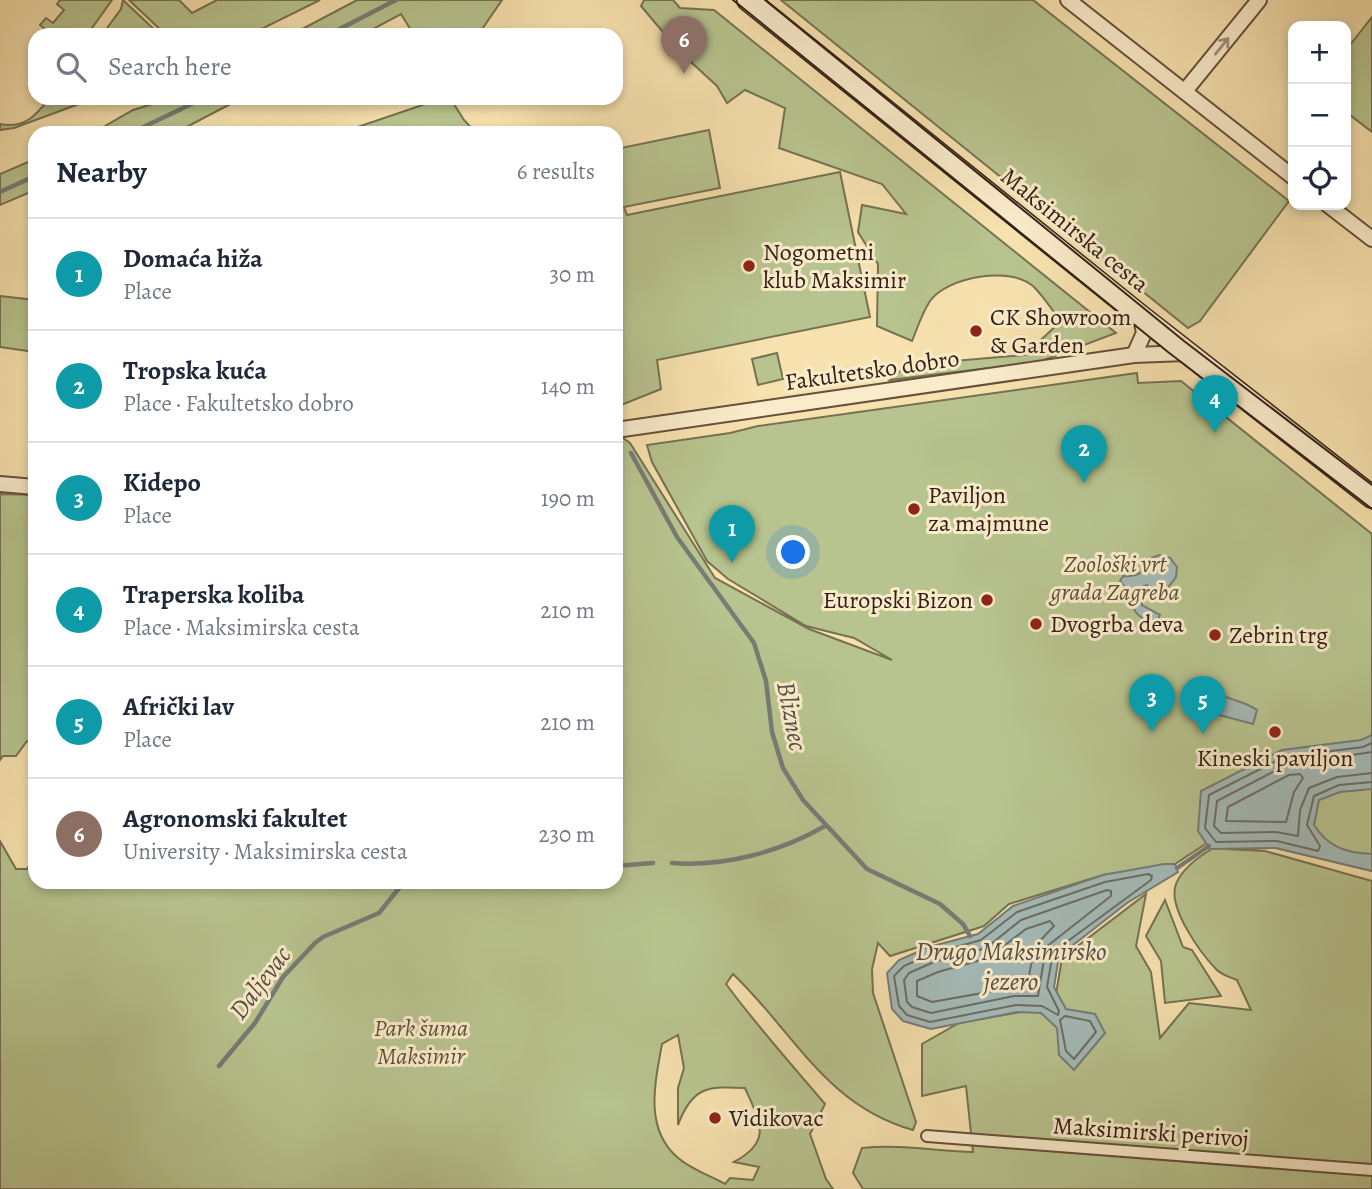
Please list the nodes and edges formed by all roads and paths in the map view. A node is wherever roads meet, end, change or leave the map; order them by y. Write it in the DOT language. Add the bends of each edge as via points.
graph roads {
  1 [pos="748,0"];
  2 [pos="1068,0"];
  3 [pos="1259,0"];
  4 [pos="1185,91"];
  5 [pos="1288,173"];
  6 [pos="1334,210"];
  7 [pos="1372,239"];
  8 [pos="1141,317"];
  9 [pos="1188,353"];
  10 [pos="1134,355"];
  11 [pos="623,429"];
  12 [pos="0,484"];
  13 [pos="28,486"];
  14 [pos="1372,497"];
  15 [pos="927,1136"];
  16 [pos="1372,1170"];
  1 -- 8 [label="main road, Maksimirska cesta"];
  2 -- 4 [label="street"];
  4 -- 3 [label="street, one-way"];
  4 -- 5 [label="street"];
  6 -- 7 [label="street"];
  8 -- 9 [label="main road, Maksimirska cesta"];
  8 -- 10 [label="street" via="1144,333"];
  9 -- 10 [label="street, Fakultetsko dobro"];
  9 -- 14 [label="main road, Maksimirska cesta"];
  10 -- 11 [label="street, Fakultetsko dobro"];
  12 -- 13 [label="street"];
  15 -- 16 [label="street, Maksimirski perivoj"];
}
